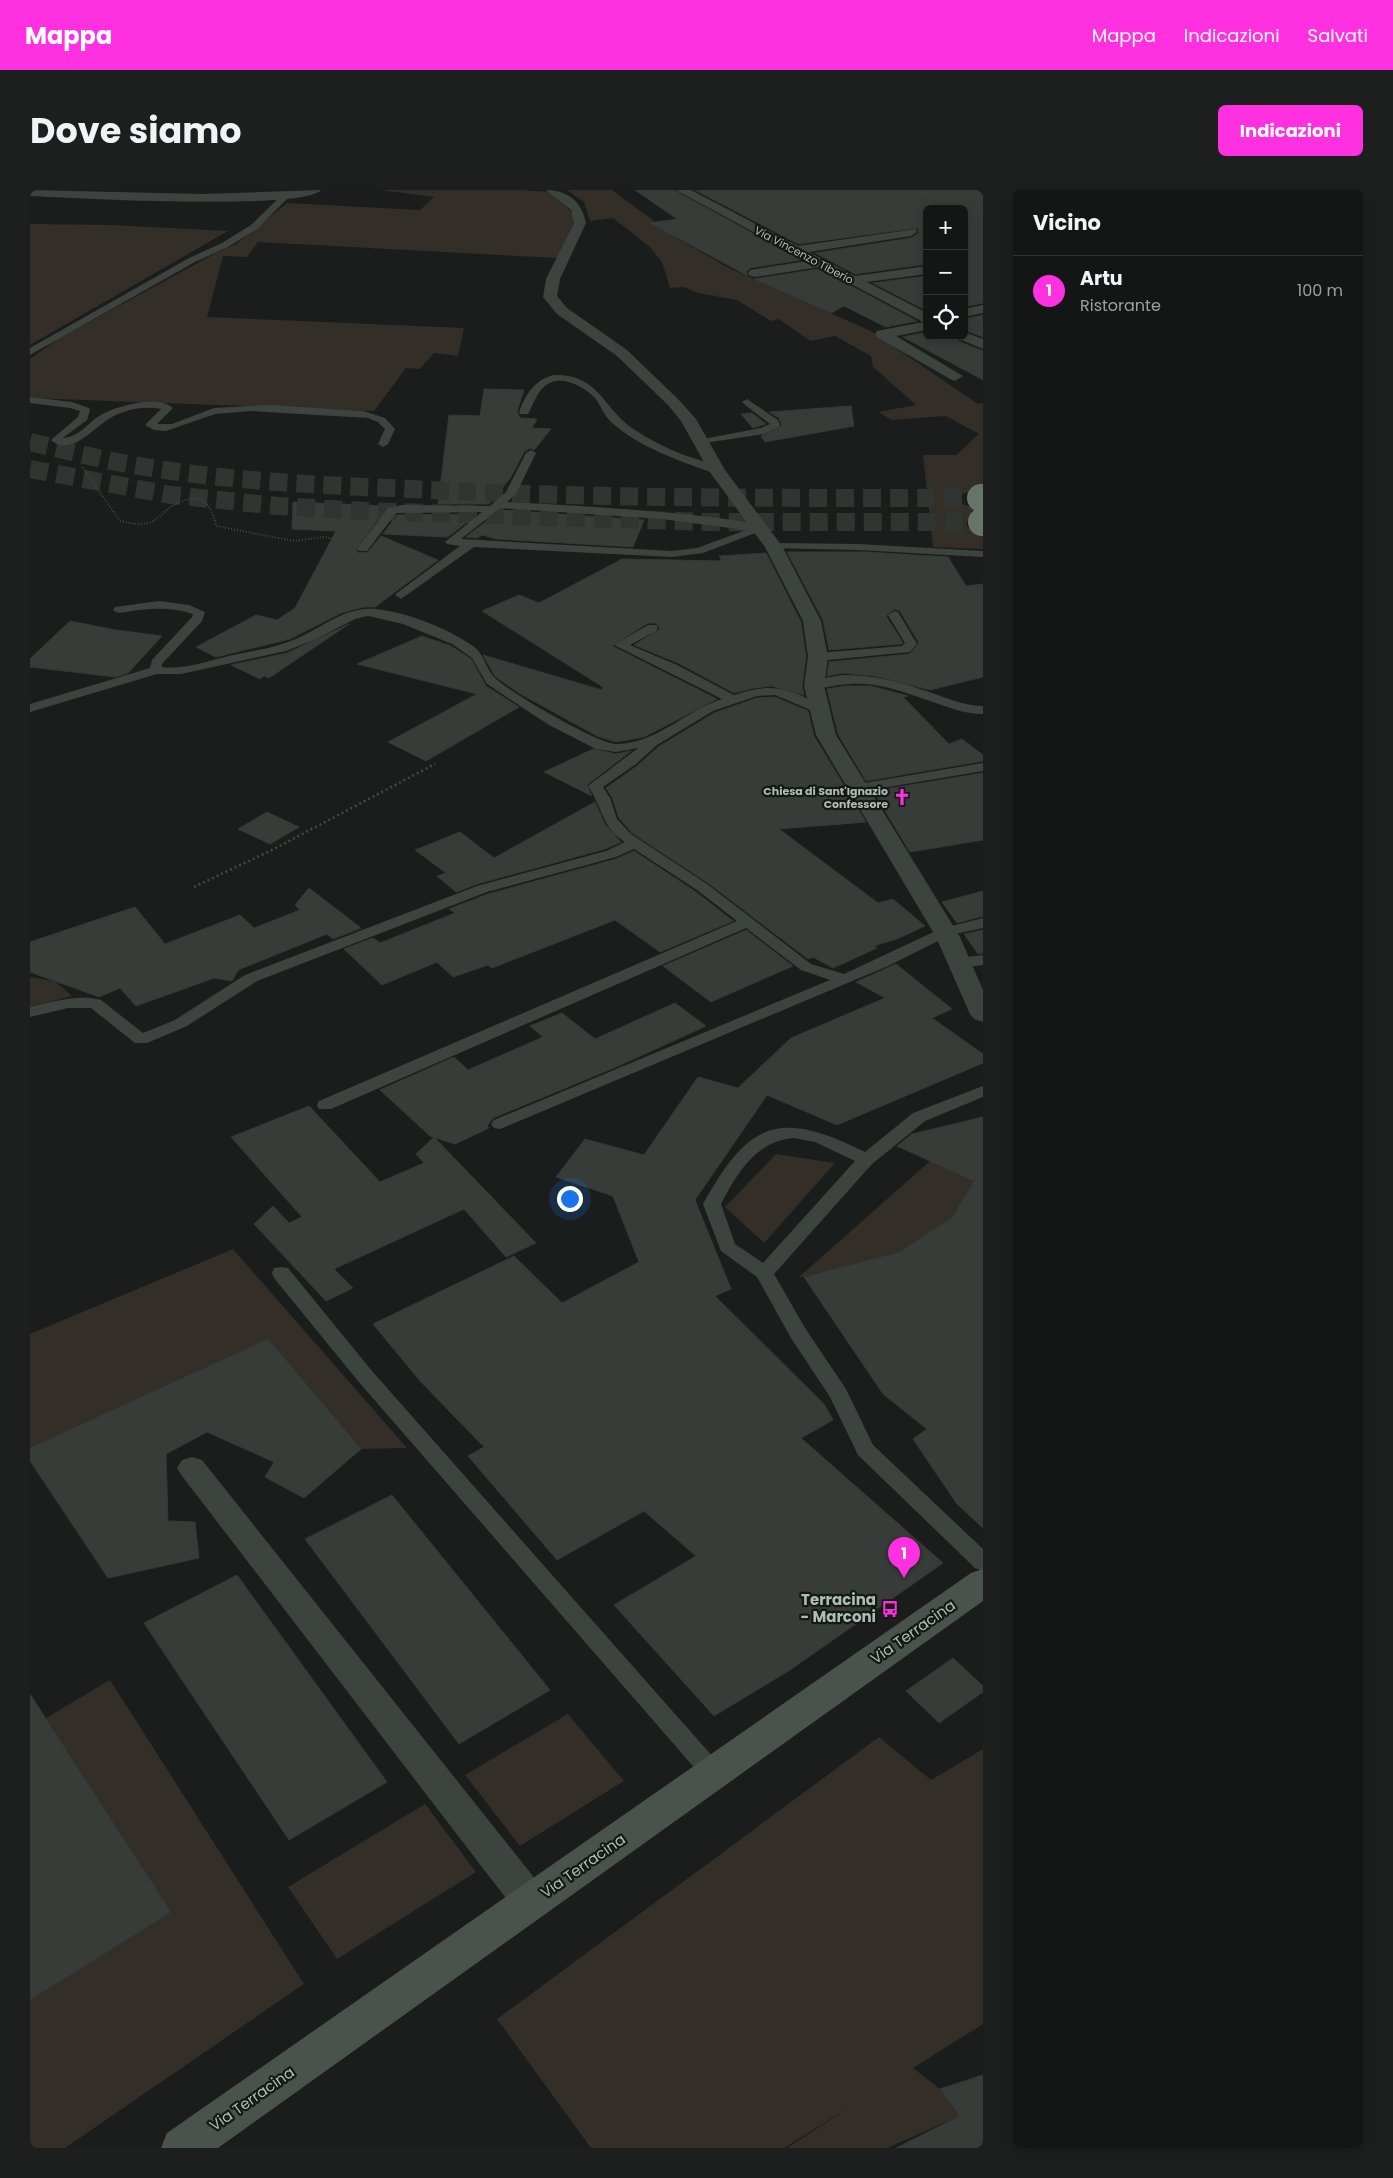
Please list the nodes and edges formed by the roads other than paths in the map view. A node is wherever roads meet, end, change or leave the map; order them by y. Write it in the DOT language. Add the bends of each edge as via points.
graph roads {
  1 [pos="315,190"];
  2 [pos="552,190"];
  3 [pos="682,190"];
  4 [pos="30,192"];
  5 [pos="85,192"];
  6 [pos="285,197"];
  7 [pos="911,232"];
  8 [pos="796,250"];
  9 [pos="820,263"];
  10 [pos="923,271"];
  11 [pos="755,273"];
  12 [pos="853,280"];
  13 [pos="983,309"];
  14 [pos="968,312"];
  15 [pos="923,316"];
  16 [pos="923,327"];
  17 [pos="968,338"];
  18 [pos="983,345"];
  19 [pos="30,352"];
  20 [pos="955,376"];
  21 [pos="30,400"];
  22 [pos="747,402"];
  23 [pos="524,412"];
  24 [pos="702,442"];
  25 [pos="383,444"];
  26 [pos="531,453"];
  27 [pos="717,471"];
  28 [pos="494,508"];
  29 [pos="760,529"];
  30 [pos="470,544"];
  31 [pos="774,546"];
  32 [pos="364,549"];
  33 [pos="983,554"];
  34 [pos="401,595"];
  35 [pos="119,610"];
  36 [pos="894,614"];
  37 [pos="652,628"];
  38 [pos="818,657"];
  39 [pos="156,670"];
  40 [pos="814,686"];
  41 [pos="733,700"];
  42 [pos="30,708"];
  43 [pos="820,710"];
  44 [pos="983,710"];
  45 [pos="653,742"];
  46 [pos="983,767"];
  47 [pos="858,788"];
  48 [pos="635,844"];
  49 [pos="748,922"];
  50 [pos="983,923"];
  51 [pos="945,932"];
  52 [pos="983,960"];
  53 [pos="959,963"];
  54 [pos="844,979"];
  55 [pos="30,1012"];
  56 [pos="983,1014"];
  57 [pos="983,1091"];
  58 [pos="325,1105"];
  59 [pos="500,1124"];
  60 [pos="866,1160"];
  61 [pos="281,1273"];
  62 [pos="764,1273"];
  63 [pos="192,1468"];
  64 [pos="983,1562"];
  65 [pos="983,1583"];
  66 [pos="713,1773"];
  67 [pos="532,1902"];
  68 [pos="182,2148"];
  1 -- 6 [label="street"];
  2 -- 24 [label="street" via="577,209 580,223 554,279 550,297 562,311 622,352 688,419"];
  3 -- 8 [label="street, Via Vincenzo Tiberio"];
  4 -- 5 [label="street"];
  5 -- 6 [label="street" via="158,198"];
  6 -- 19 [label="lane" via="254,227 226,245 192,260"];
  7 -- 8 [label="street"];
  8 -- 9 [label="street, Via Vincenzo Tiberio"];
  9 -- 11 [label="street"];
  9 -- 12 [label="street, Via Vincenzo Tiberio"];
  10 -- 12 [label="street"];
  12 -- 15 [label="street, Via Vincenzo Tiberio"];
  13 -- 14 [label="street"];
  16 -- 20 [label="street" via="882,334"];
  17 -- 18 [label="street"];
  21 -- 25 [label="lane" via="72,404 85,410 83,418 56,440 63,442 75,441 115,412 162,405 168,408 150,425 165,429 201,414 231,409 363,414 378,417 390,429"];
  22 -- 24 [label="lane" via="775,425 764,431"];
  23 -- 27 [label="lane" via="529,396 542,381 569,379 599,396 609,415 639,437"];
  24 -- 27 [label="street"];
  26 -- 28 [label="lane" via="511,494"];
  27 -- 29 [label="street"];
  28 -- 29 [label="lane" via="658,515"];
  28 -- 30 [label="lane" via="451,542"];
  28 -- 32 [label="lane" via="392,510"];
  29 -- 30 [label="lane" via="699,551 672,554"];
  29 -- 31 [label="street"];
  30 -- 34 [label="lane"];
  31 -- 33 [label="lane"];
  31 -- 38 [label="street" via="812,620"];
  35 -- 39 [label="lane" via="135,606 174,605 199,612 198,618 156,663"];
  36 -- 38 [label="lane" via="911,644 906,649"];
  37 -- 41 [label="lane" via="620,645 673,668"];
  38 -- 40 [label="street"];
  39 -- 42 [label="lane"];
  39 -- 45 [label="lane" via="172,672 279,649 340,621 368,612 381,613 461,643 476,654 482,663 483,673 491,681 554,722 601,746 630,747"];
  40 -- 43 [label="street"];
  40 -- 44 [label="lane" via="844,678 874,682"];
  41 -- 43 [label="lane" via="756,692 776,691"];
  41 -- 45 [label="lane" via="708,708"];
  43 -- 47 [label="street" via="826,735"];
  45 -- 48 [label="lane" via="595,786 610,820"];
  46 -- 47 [label="lane"];
  47 -- 51 [label="street"];
  48 -- 49 [label="lane"];
  48 -- 55 [label="lane" via="611,854 482,889 251,978 180,1022 141,1040 95,1003 68,1003"];
  49 -- 54 [label="lane" via="806,967"];
  49 -- 58 [label="lane"];
  50 -- 51 [label="lane"];
  51 -- 53 [label="street"];
  51 -- 54 [label="lane"];
  52 -- 53 [label="lane"];
  53 -- 56 [label="street"];
  54 -- 59 [label="lane"];
  57 -- 60 [label="lane" via="919,1117"];
  60 -- 62 [label="lane"];
  60 -- 62 [label="lane" via="830,1142 794,1132 761,1139 730,1170 712,1204 727,1246"];
  61 -- 66 [label="lane" via="365,1376"];
  62 -- 64 [label="lane" via="798,1333 840,1394 865,1450"];
  63 -- 67 [label="street"];
  65 -- 66 [label="main road, Via Terracina"];
  66 -- 67 [label="main road, Via Terracina"];
  67 -- 68 [label="main road, Via Terracina"];
}
